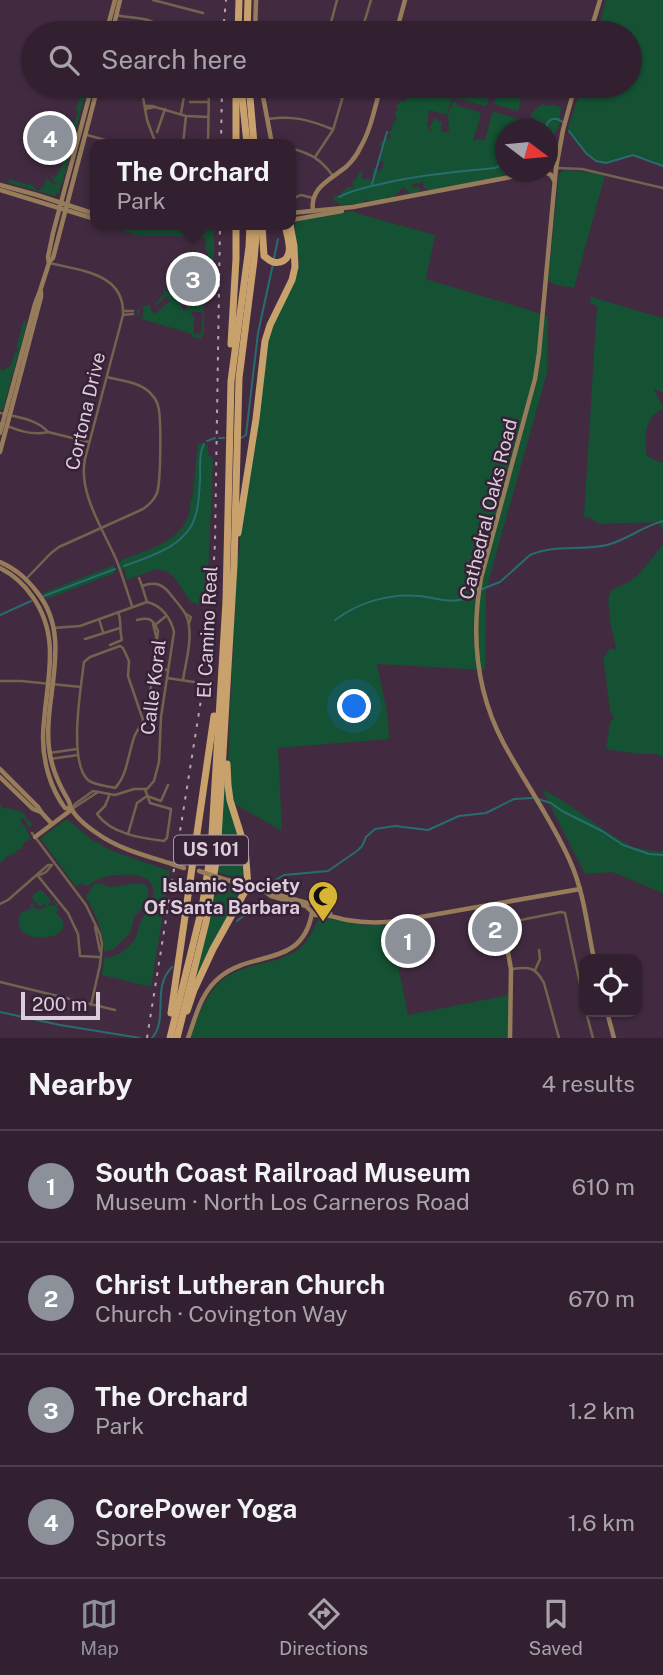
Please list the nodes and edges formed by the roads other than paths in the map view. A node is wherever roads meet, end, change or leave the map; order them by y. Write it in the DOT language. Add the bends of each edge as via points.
graph roads {
  1 [pos="118,0"];
  2 [pos="153,0"];
  3 [pos="239,0"];
  4 [pos="248,0"];
  5 [pos="256,0"];
  6 [pos="336,0"];
  7 [pos="371,0"];
  8 [pos="405,0"];
  9 [pos="600,0"];
  10 [pos="203,13"];
  11 [pos="116,15"];
  12 [pos="110,21"];
  13 [pos="115,21"];
  14 [pos="148,21"];
  15 [pos="238,21"];
  16 [pos="247,21"];
  17 [pos="255,21"];
  18 [pos="331,21"];
  19 [pos="365,21"];
  20 [pos="399,21"];
  21 [pos="594,21"];
  22 [pos="90,98"];
  23 [pos="94,98"];
  24 [pos="143,98"];
  25 [pos="184,98"];
  26 [pos="209,98"];
  27 [pos="238,98"];
  28 [pos="240,98"];
  29 [pos="249,98"];
  30 [pos="263,98"];
  31 [pos="339,98"];
  32 [pos="377,98"];
  33 [pos="572,98"];
  34 [pos="343,99"];
  35 [pos="190,102"];
  36 [pos="209,102"];
  37 [pos="145,107"];
  38 [pos="165,109"];
  39 [pos="181,115"];
  40 [pos="186,116"];
  41 [pos="208,117"];
  42 [pos="268,119"];
  43 [pos="333,130"];
  44 [pos="157,132"];
  45 [pos="82,134"];
  46 [pos="101,139"];
  47 [pos="154,139"];
  48 [pos="184,139"];
  49 [pos="208,139"];
  50 [pos="236,139"];
  51 [pos="246,139"];
  52 [pos="253,139"];
  53 [pos="271,139"];
  54 [pos="296,150"];
  55 [pos="315,157"];
  56 [pos="558,157"];
  57 [pos="558,168"];
  58 [pos="333,176"];
  59 [pos="495,180"];
  60 [pos="554,182"];
  61 [pos="66,183"];
  62 [pos="0,188"];
  63 [pos="663,188"];
  64 [pos="70,192"];
  65 [pos="37,195"];
  66 [pos="296,197"];
  67 [pos="313,198"];
  68 [pos="63,207"];
  69 [pos="353,207"];
  70 [pos="313,211"];
  71 [pos="82,213"];
  72 [pos="296,213"];
  73 [pos="90,215"];
  74 [pos="296,219"];
  75 [pos="60,229"];
  76 [pos="236,230"];
  77 [pos="250,230"];
  78 [pos="258,230"];
  79 [pos="260,230"];
  80 [pos="288,230"];
  81 [pos="289,230"];
  82 [pos="49,263"];
  83 [pos="40,291"];
  84 [pos="123,313"];
  85 [pos="133,313"];
  86 [pos="30,320"];
  87 [pos="30,338"];
  88 [pos="107,377"];
  89 [pos="230,404"];
  90 [pos="5,414"];
  91 [pos="3,424"];
  92 [pos="48,432"];
  93 [pos="0,433"];
  94 [pos="89,442"];
  95 [pos="0,452"];
  96 [pos="102,528"];
  97 [pos="0,562"];
  98 [pos="234,565"];
  99 [pos="0,569"];
  100 [pos="139,578"];
  101 [pos="24,581"];
  102 [pos="142,586"];
  103 [pos="40,601"];
  104 [pos="147,602"];
  105 [pos="132,606"];
  106 [pos="118,611"];
  107 [pos="167,616"];
  108 [pos="99,619"];
  109 [pos="137,620"];
  110 [pos="154,624"];
  111 [pos="54,628"];
  112 [pos="120,628"];
  113 [pos="103,632"];
  114 [pos="85,639"];
  115 [pos="110,645"];
  116 [pos="222,657"];
  117 [pos="154,668"];
  118 [pos="168,670"];
  119 [pos="167,678"];
  120 [pos="183,680"];
  121 [pos="0,681"];
  122 [pos="194,682"];
  123 [pos="228,682"];
  124 [pos="50,684"];
  125 [pos="81,687"];
  126 [pos="150,694"];
  127 [pos="77,749"];
  128 [pos="78,755"];
  129 [pos="48,756"];
  130 [pos="0,769"];
  131 [pos="0,777"];
  132 [pos="7,781"];
  133 [pos="168,785"];
  134 [pos="145,789"];
  135 [pos="109,794"];
  136 [pos="146,796"];
  137 [pos="71,809"];
  138 [pos="52,824"];
  139 [pos="128,834"];
  140 [pos="33,835"];
  141 [pos="53,864"];
  142 [pos="191,870"];
  143 [pos="38,876"];
  144 [pos="248,886"];
  145 [pos="580,889"];
  146 [pos="499,903"];
  147 [pos="0,904"];
  148 [pos="315,911"];
  149 [pos="503,923"];
  150 [pos="539,950"];
  151 [pos="100,954"];
  152 [pos="593,954"];
  153 [pos="511,969"];
  154 [pos="535,970"];
  155 [pos="579,979"];
  156 [pos="0,982"];
  157 [pos="91,1005"];
  158 [pos="115,1010"];
  159 [pos="587,1017"];
  160 [pos="608,1017"];
  161 [pos="173,1037"];
  162 [pos="188,1038"];
  163 [pos="510,1038"];
  164 [pos="559,1038"];
  165 [pos="593,1038"];
  166 [pos="614,1038"];
  1 -- 11 [label="main road"];
  1 -- 12 [label="main road"];
  2 -- 10 [label="street"];
  3 -- 15 [label="highway"];
  4 -- 16 [label="highway"];
  5 -- 17 [label="main road"];
  6 -- 18 [label="street"];
  7 -- 19 [label="street"];
  8 -- 20 [label="main road"];
  9 -- 21 [label="main road"];
  11 -- 13 [label="main road"];
  11 -- 14 [label="street"];
  22 -- 45 [label="main road"];
  23 -- 45 [label="main road"];
  24 -- 37 [label="street"];
  25 -- 39 [label="street"];
  26 -- 36 [label="street"];
  27 -- 50 [label="highway"];
  28 -- 51 [label="highway"];
  29 -- 52 [label="highway"];
  30 -- 42 [label="main road"];
  31 -- 34 [label="street"];
  32 -- 58 [label="main road" via="361,147"];
  33 -- 56 [label="main road, Cathedral Oaks Road"];
  34 -- 43 [label="street"];
  35 -- 36 [label="street"];
  36 -- 41 [label="street"];
  37 -- 38 [label="street"];
  37 -- 47 [label="street"];
  38 -- 39 [label="street"];
  38 -- 44 [label="street"];
  39 -- 40 [label="street"];
  40 -- 41 [label="street"];
  40 -- 48 [label="street"];
  41 -- 49 [label="street"];
  42 -- 43 [label="street" via="298,117"];
  42 -- 53 [label="main road"];
  43 -- 55 [label="street"];
  45 -- 46 [label="street"];
  45 -- 61 [label="main road"];
  45 -- 64 [label="main road"];
  54 -- 55 [label="street"];
  55 -- 58 [label="street"];
  57 -- 63 [label="street" via="582,169"];
  58 -- 67 [label="main road"];
  59 -- 69 [label="main road"];
  60 -- 145 [label="main road, Cathedral Oaks Road" via="536,372 481,578 477,656 481,684 503,743 569,859"];
  61 -- 65 [label="main road" via="58,197"];
  61 -- 68 [label="main road"];
  62 -- 65 [label="main road"];
  62 -- 68 [label="main road"];
  64 -- 68 [label="main road"];
  64 -- 71 [label="main road"];
  65 -- 68 [label="main road"];
  66 -- 67 [label="street"];
  67 -- 70 [label="main road"];
  68 -- 71 [label="main road"];
  68 -- 75 [label="main road"];
  68 -- 82 [label="main road"];
  69 -- 70 [label="main road"];
  69 -- 74 [label="main road"];
  70 -- 72 [label="main road"];
  71 -- 73 [label="main road"];
  71 -- 75 [label="main road" via="68,216"];
  75 -- 82 [label="main road"];
  76 -- 89 [label="highway"];
  77 -- 89 [label="highway, El Camino Real / US 101"];
  78 -- 98 [label="highway, El Camino Real / US 101" via="239,378"];
  79 -- 80 [label="highway" via="262,252 273,262 289,254"];
  81 -- 98 [label="highway" via="295,267 265,341"];
  82 -- 83 [label="main road"];
  82 -- 84 [label="street" via="106,279 118,291"];
  83 -- 86 [label="main road"];
  83 -- 87 [label="main road"];
  84 -- 85 [label="street"];
  84 -- 88 [label="street, Cortona Drive"];
  86 -- 87 [label="main road"];
  86 -- 90 [label="main road"];
  87 -- 90 [label="main road"];
  88 -- 94 [label="street, Cortona Drive"];
  88 -- 96 [label="street" via="141,386 158,403 158,481 148,506"];
  89 -- 116 [label="highway, El Camino Real / US 101"];
  90 -- 91 [label="main road"];
  90 -- 92 [label="street" via="34,422"];
  91 -- 92 [label="street" via="31,433"];
  91 -- 93 [label="main road"];
  91 -- 95 [label="main road"];
  92 -- 94 [label="street"];
  94 -- 96 [label="street, Cortona Drive" via="83,480"];
  96 -- 101 [label="street" via="56,549"];
  96 -- 105 [label="street, Cortona Drive"];
  97 -- 101 [label="main road"];
  98 -- 123 [label="highway, El Camino Real / US 101"];
  99 -- 101 [label="main road"];
  100 -- 102 [label="street"];
  101 -- 103 [label="main road"];
  102 -- 104 [label="street"];
  102 -- 120 [label="street" via="155,583 164,587 191,617"];
  103 -- 111 [label="main road"];
  103 -- 124 [label="main road" via="50,638"];
  104 -- 105 [label="street"];
  104 -- 107 [label="street, Calle Koral"];
  105 -- 106 [label="street"];
  106 -- 108 [label="street"];
  106 -- 112 [label="street"];
  107 -- 110 [label="street"];
  107 -- 118 [label="street, Calle Koral" via="174,636"];
  108 -- 111 [label="street"];
  108 -- 113 [label="street"];
  109 -- 110 [label="street" via="149,618"];
  110 -- 117 [label="street"];
  111 -- 124 [label="main road" via="56,657"];
  112 -- 113 [label="street"];
  112 -- 115 [label="street" via="122,640"];
  113 -- 114 [label="street"];
  116 -- 142 [label="highway"];
  116 -- 161 [label="highway, El Camino Real / US 101" via="211,851"];
  117 -- 118 [label="street"];
  117 -- 126 [label="street"];
  118 -- 119 [label="street, Calle Koral"];
  119 -- 120 [label="street"];
  119 -- 134 [label="street, Calle Koral" via="159,768"];
  120 -- 122 [label="street"];
  121 -- 124 [label="street"];
  123 -- 144 [label="highway" via="228,785 245,848"];
  123 -- 161 [label="highway, El Camino Real / US 101" via="214,881"];
  124 -- 125 [label="street"];
  124 -- 129 [label="main road"];
  125 -- 127 [label="street"];
  125 -- 128 [label="street" via="85,660 122,646 143,720 116,788 89,780"];
  127 -- 128 [label="street"];
  127 -- 129 [label="street"];
  128 -- 129 [label="street"];
  129 -- 137 [label="main road"];
  130 -- 132 [label="main road"];
  131 -- 132 [label="main road"];
  132 -- 138 [label="main road"];
  133 -- 136 [label="street" via="163,801"];
  134 -- 135 [label="street"];
  134 -- 136 [label="street"];
  135 -- 137 [label="street" via="91,792"];
  135 -- 139 [label="street" via="97,814"];
  136 -- 139 [label="street" via="135,805"];
  136 -- 139 [label="street" via="152,804 171,809 167,838"];
  137 -- 138 [label="main road"];
  137 -- 142 [label="main road, bridge" via="107,840"];
  138 -- 140 [label="main road"];
  140 -- 141 [label="street"];
  141 -- 143 [label="street"];
  141 -- 151 [label="street" via="86,905 101,935"];
  142 -- 144 [label="main road, bridge"];
  142 -- 161 [label="highway"];
  143 -- 147 [label="street"];
  143 -- 151 [label="street" via="68,913 78,934 80,956"];
  144 -- 148 [label="main road"];
  144 -- 161 [label="highway"];
  145 -- 146 [label="main road"];
  145 -- 152 [label="main road, Cathedral Oaks Road"];
  146 -- 148 [label="main road" via="398,921 357,921"];
  146 -- 149 [label="main road"];
  148 -- 162 [label="main road" via="300,946 227,975 208,995"];
  149 -- 153 [label="main road"];
  149 -- 155 [label="street" via="565,913"];
  150 -- 154 [label="street"];
  151 -- 157 [label="street"];
  153 -- 154 [label="street"];
  153 -- 163 [label="main road"];
  154 -- 164 [label="street" via="544,983"];
  156 -- 157 [label="street"];
  157 -- 158 [label="street"];
  159 -- 165 [label="street"];
  160 -- 166 [label="main road"];
}
